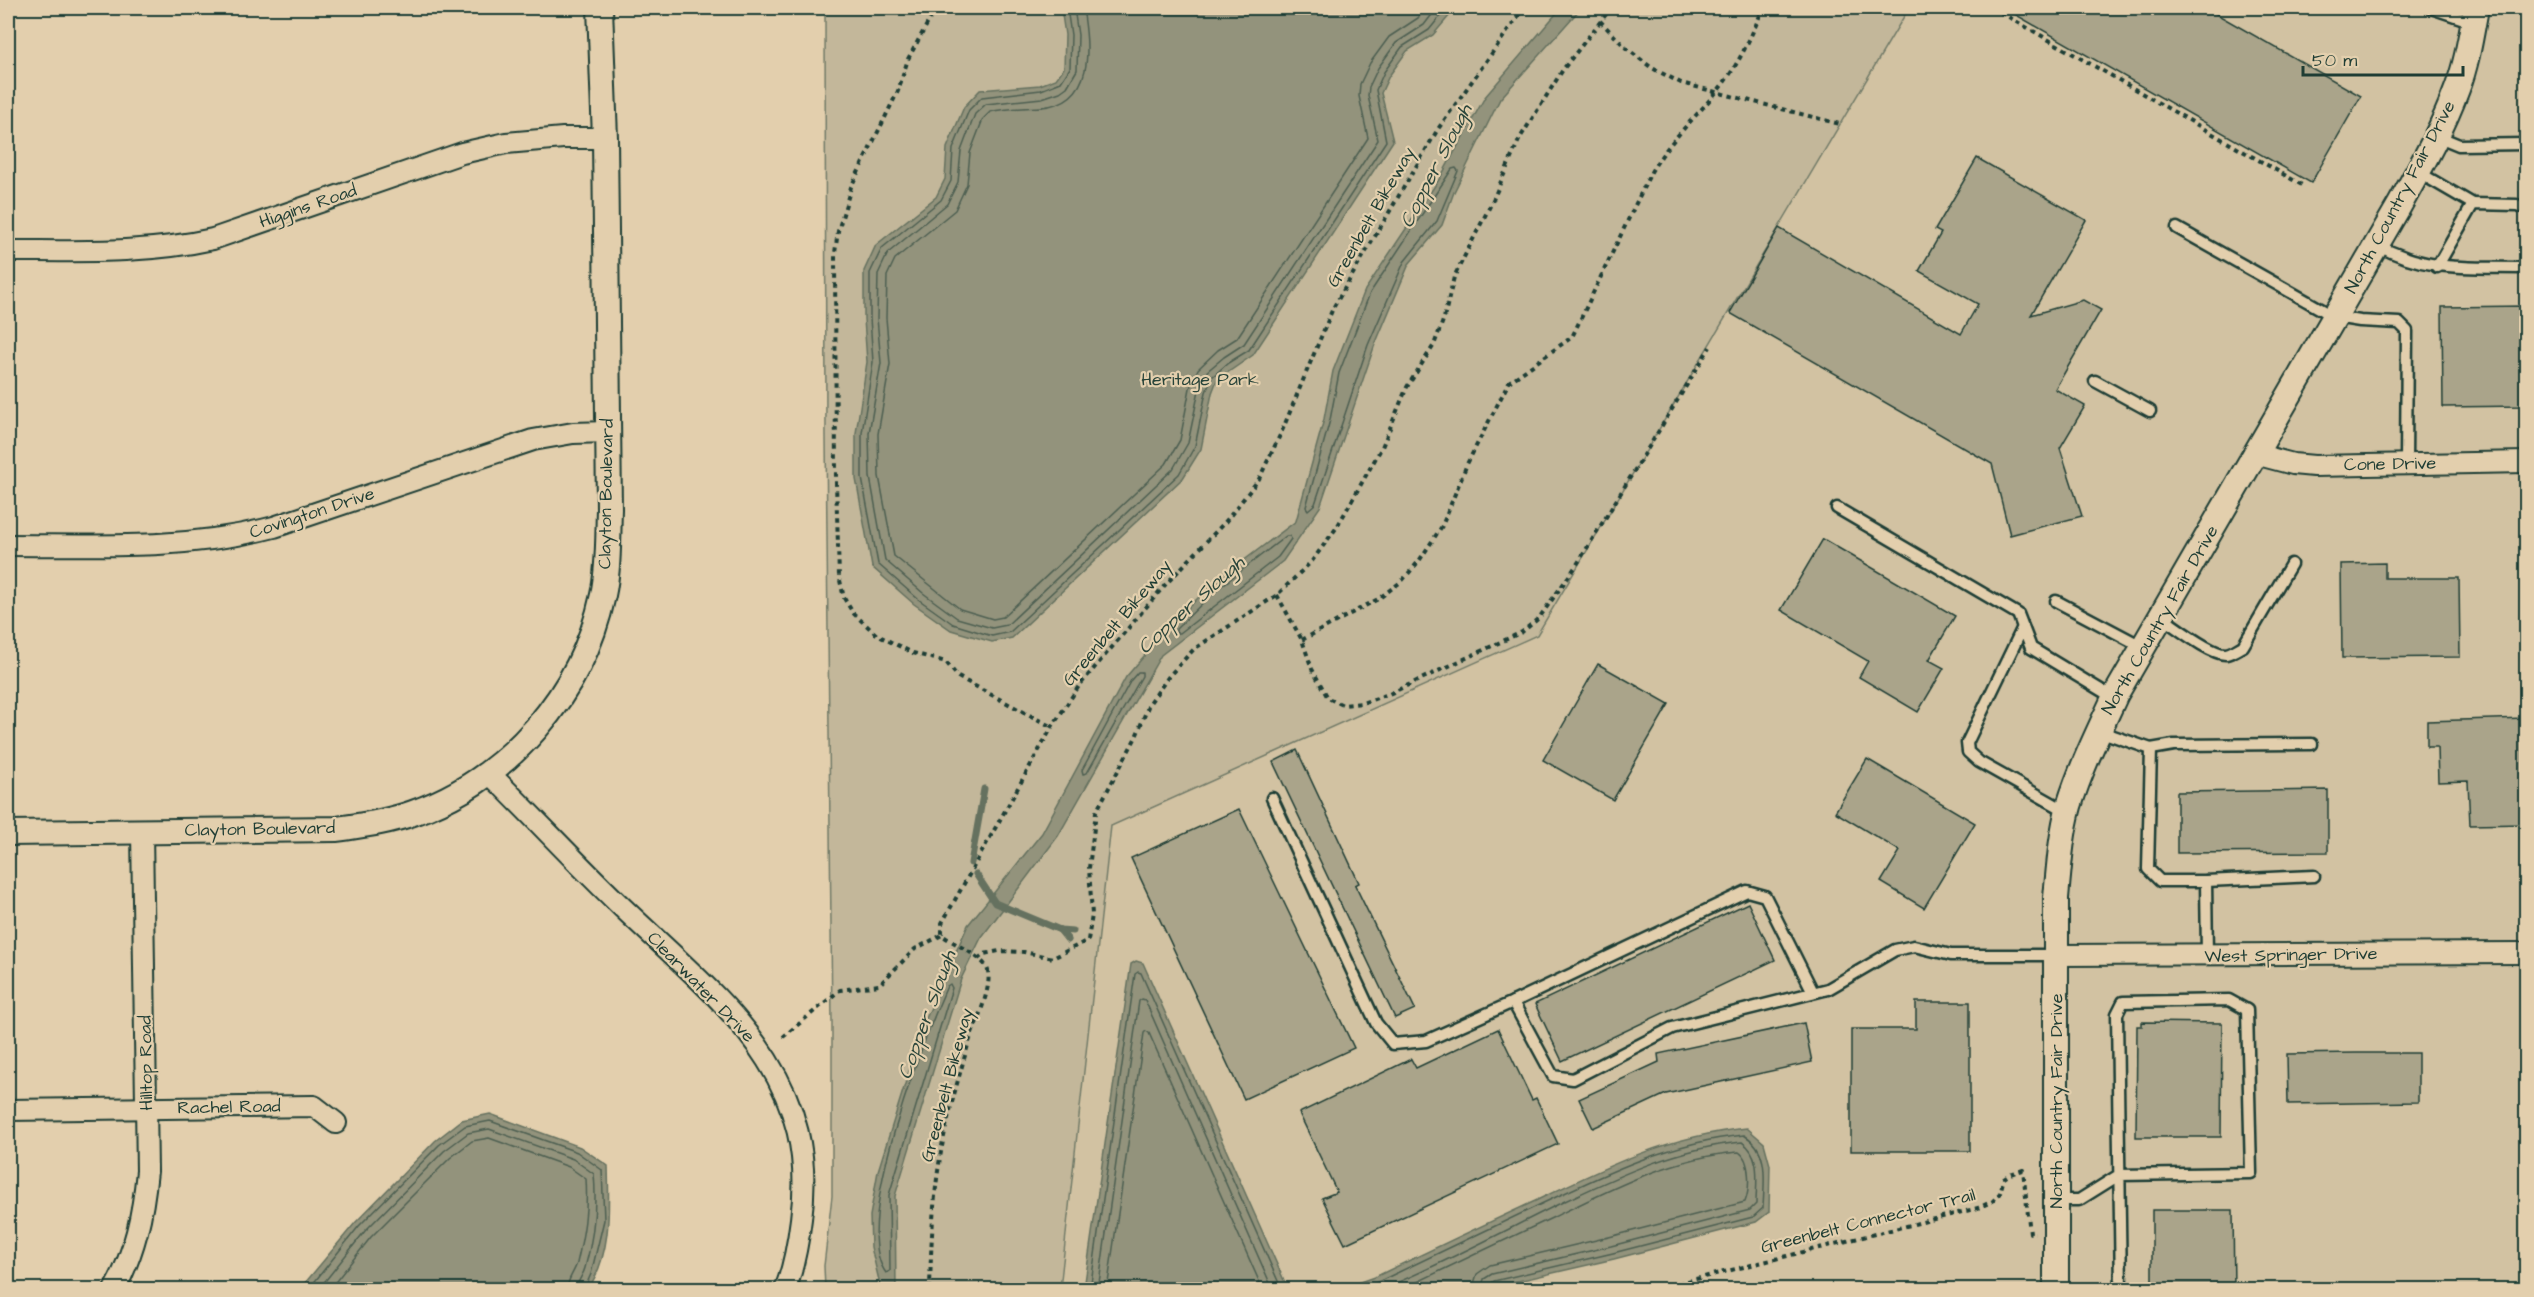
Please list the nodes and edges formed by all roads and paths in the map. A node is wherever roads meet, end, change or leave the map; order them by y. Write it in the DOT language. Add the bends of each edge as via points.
graph roads {
  1 [pos="600,8"];
  2 [pos="936,8"];
  3 [pos="1524,8"];
  4 [pos="1611,8"];
  5 [pos="1763,8"];
  6 [pos="1993,8"];
  7 [pos="2431,8"];
  8 [pos="2475,15"];
  9 [pos="1600,21"];
  10 [pos="1717,91"];
  11 [pos="1840,124"];
  12 [pos="2437,135"];
  13 [pos="604,138"];
  14 [pos="2526,144"];
  15 [pos="2418,172"];
  16 [pos="2302,185"];
  17 [pos="2473,204"];
  18 [pos="2526,208"];
  19 [pos="2177,228"];
  20 [pos="2377,245"];
  21 [pos="8,251"];
  22 [pos="2526,264"];
  23 [pos="2437,267"];
  24 [pos="2335,317"];
  25 [pos="1710,347"];
  26 [pos="2095,381"];
  27 [pos="2150,411"];
  28 [pos="608,432"];
  29 [pos="2255,454"];
  30 [pos="2526,462"];
  31 [pos="2406,464"];
  32 [pos="1837,508"];
  33 [pos="8,545"];
  34 [pos="2291,564"];
  35 [pos="1277,596"];
  36 [pos="2056,601"];
  37 [pos="2160,617"];
  38 [pos="2023,627"];
  39 [pos="1302,640"];
  40 [pos="2143,647"];
  41 [pos="2114,698"];
  42 [pos="1052,727"];
  43 [pos="2098,731"];
  44 [pos="2312,744"];
  45 [pos="2151,749"];
  46 [pos="489,772"];
  47 [pos="1272,798"];
  48 [pos="2068,812"];
  49 [pos="142,831"];
  50 [pos="8,833"];
  51 [pos="2314,876"];
  52 [pos="2206,881"];
  53 [pos="942,935"];
  54 [pos="2526,953"];
  55 [pos="2055,955"];
  56 [pos="2207,956"];
  57 [pos="976,957"];
  58 [pos="1813,992"];
  59 [pos="1513,1002"];
  60 [pos="783,1037"];
  61 [pos="147,1108"];
  62 [pos="8,1110"];
  63 [pos="336,1123"];
  64 [pos="2119,1175"];
  65 [pos="2056,1200"];
  66 [pos="2056,1233"];
  67 [pos="114,1290"];
  68 [pos="785,1290"];
  69 [pos="930,1290"];
  70 [pos="1652,1290"];
  71 [pos="2056,1290"];
  72 [pos="2121,1290"];
  1 -- 13 [label="street, Clayton Boulevard"];
  2 -- 42 [label="path" via="908,58 898,91 851,188 838,231 835,293 839,576 844,598 853,613 877,635 913,653 946,662 958,677"];
  3 -- 42 [label="path, Greenbelt Bikeway" via="1438,129 1384,217 1333,308 1258,479 1226,521 1079,686"];
  4 -- 9 [label="path"];
  5 -- 10 [label="path"];
  6 -- 16 [label="path"];
  7 -- 8 [label="lane"];
  8 -- 12 [label="street, North Country Fair Drive" via="2458,87"];
  9 -- 10 [label="path" via="1652,69 1681,83"];
  9 -- 35 [label="path" via="1564,68 1520,138 1454,277 1434,345 1407,387 1382,447 1337,527 1312,561"];
  10 -- 11 [label="path"];
  10 -- 39 [label="path" via="1661,155 1572,337 1509,382 1467,464 1442,526 1419,561 1378,599"];
  12 -- 14 [label="lane" via="2459,145"];
  12 -- 15 [label="street, North Country Fair Drive"];
  13 -- 21 [label="street, Higgins Road" via="506,143 462,153 213,239 179,246"];
  13 -- 28 [label="street, Clayton Boulevard"];
  15 -- 17 [label="lane"];
  15 -- 20 [label="street, North Country Fair Drive"];
  17 -- 18 [label="lane"];
  17 -- 23 [label="lane"];
  19 -- 24 [label="lane"];
  20 -- 23 [label="lane" via="2397,256"];
  20 -- 24 [label="street, North Country Fair Drive"];
  22 -- 23 [label="lane" via="2522,268"];
  24 -- 29 [label="street, North Country Fair Drive"];
  24 -- 31 [label="lane" via="2400,322 2407,332"];
  25 -- 39 [label="path" via="1576,566 1539,618 1522,632 1389,694 1342,705 1328,698"];
  26 -- 27 [label="lane"];
  28 -- 33 [label="street, Covington Drive" via="573,433 522,444 240,536 149,544"];
  28 -- 46 [label="street, Clayton Boulevard" via="607,567 593,633 555,705 514,752"];
  29 -- 31 [label="street, Cone Drive" via="2314,466"];
  29 -- 37 [label="street, North Country Fair Drive"];
  30 -- 31 [label="street, Cone Drive"];
  32 -- 38 [label="lane" via="2018,614"];
  34 -- 37 [label="lane" via="2243,646 2232,652 2223,654 2207,647"];
  35 -- 39 [label="path"];
  35 -- 57 [label="path" via="1194,649 1168,676 1149,704 1096,812 1089,868 1092,915 1088,940 1053,958 999,951"];
  36 -- 40 [label="lane"];
  37 -- 40 [label="street, North Country Fair Drive"];
  38 -- 41 [label="lane" via="2031,648"];
  38 -- 48 [label="lane" via="1967,743 1968,752 1978,762"];
  40 -- 41 [label="street, North Country Fair Drive"];
  41 -- 43 [label="street, North Country Fair Drive"];
  42 -- 53 [label="path, Greenbelt Bikeway" via="942,923"];
  43 -- 45 [label="lane"];
  43 -- 48 [label="street, North Country Fair Drive"];
  44 -- 45 [label="lane"];
  45 -- 52 [label="lane" via="2148,870 2160,880"];
  46 -- 49 [label="street, Clayton Boulevard" via="452,796 376,824 337,829"];
  46 -- 68 [label="street, Clearwater Drive" via="737,1018 767,1057 794,1113 804,1175 797,1249"];
  47 -- 59 [label="lane" via="1376,1023 1393,1044 1426,1041"];
  48 -- 55 [label="street, North Country Fair Drive" via="2056,898"];
  49 -- 50 [label="street, Clayton Boulevard"];
  49 -- 61 [label="street, Hilltop Road"];
  51 -- 52 [label="lane"];
  52 -- 56 [label="lane"];
  53 -- 57 [label="path"];
  53 -- 60 [label="path" via="915,949 879,985 840,990"];
  54 -- 56 [label="street, West Springer Drive"];
  55 -- 56 [label="street, West Springer Drive"];
  55 -- 58 [label="lane" via="1951,955 1914,946 1895,950 1828,988"];
  55 -- 65 [label="street, North Country Fair Drive"];
  57 -- 69 [label="path, Greenbelt Bikeway" via="988,973 941,1151 931,1239"];
  58 -- 59 [label="lane" via="1672,1028 1573,1079 1553,1076"];
  58 -- 59 [label="lane" via="1765,896 1747,891"];
  61 -- 62 [label="street, Rachel Road"];
  61 -- 63 [label="street, Rachel Road" via="314,1106"];
  61 -- 67 [label="street, Hilltop Road" via="143,1207 132,1250"];
  64 -- 64 [label="lane" via="2117,1014 2124,1002 2229,1000 2247,1010 2251,1173"];
  64 -- 65 [label="lane" via="2079,1200"];
  64 -- 72 [label="lane"];
  65 -- 66 [label="street, North Country Fair Drive"];
  66 -- 70 [label="path, Greenbelt Connector Trail" via="2031,1233 2023,1170 2004,1178 2000,1193 1978,1208"];
  66 -- 71 [label="street, North Country Fair Drive"];
}
